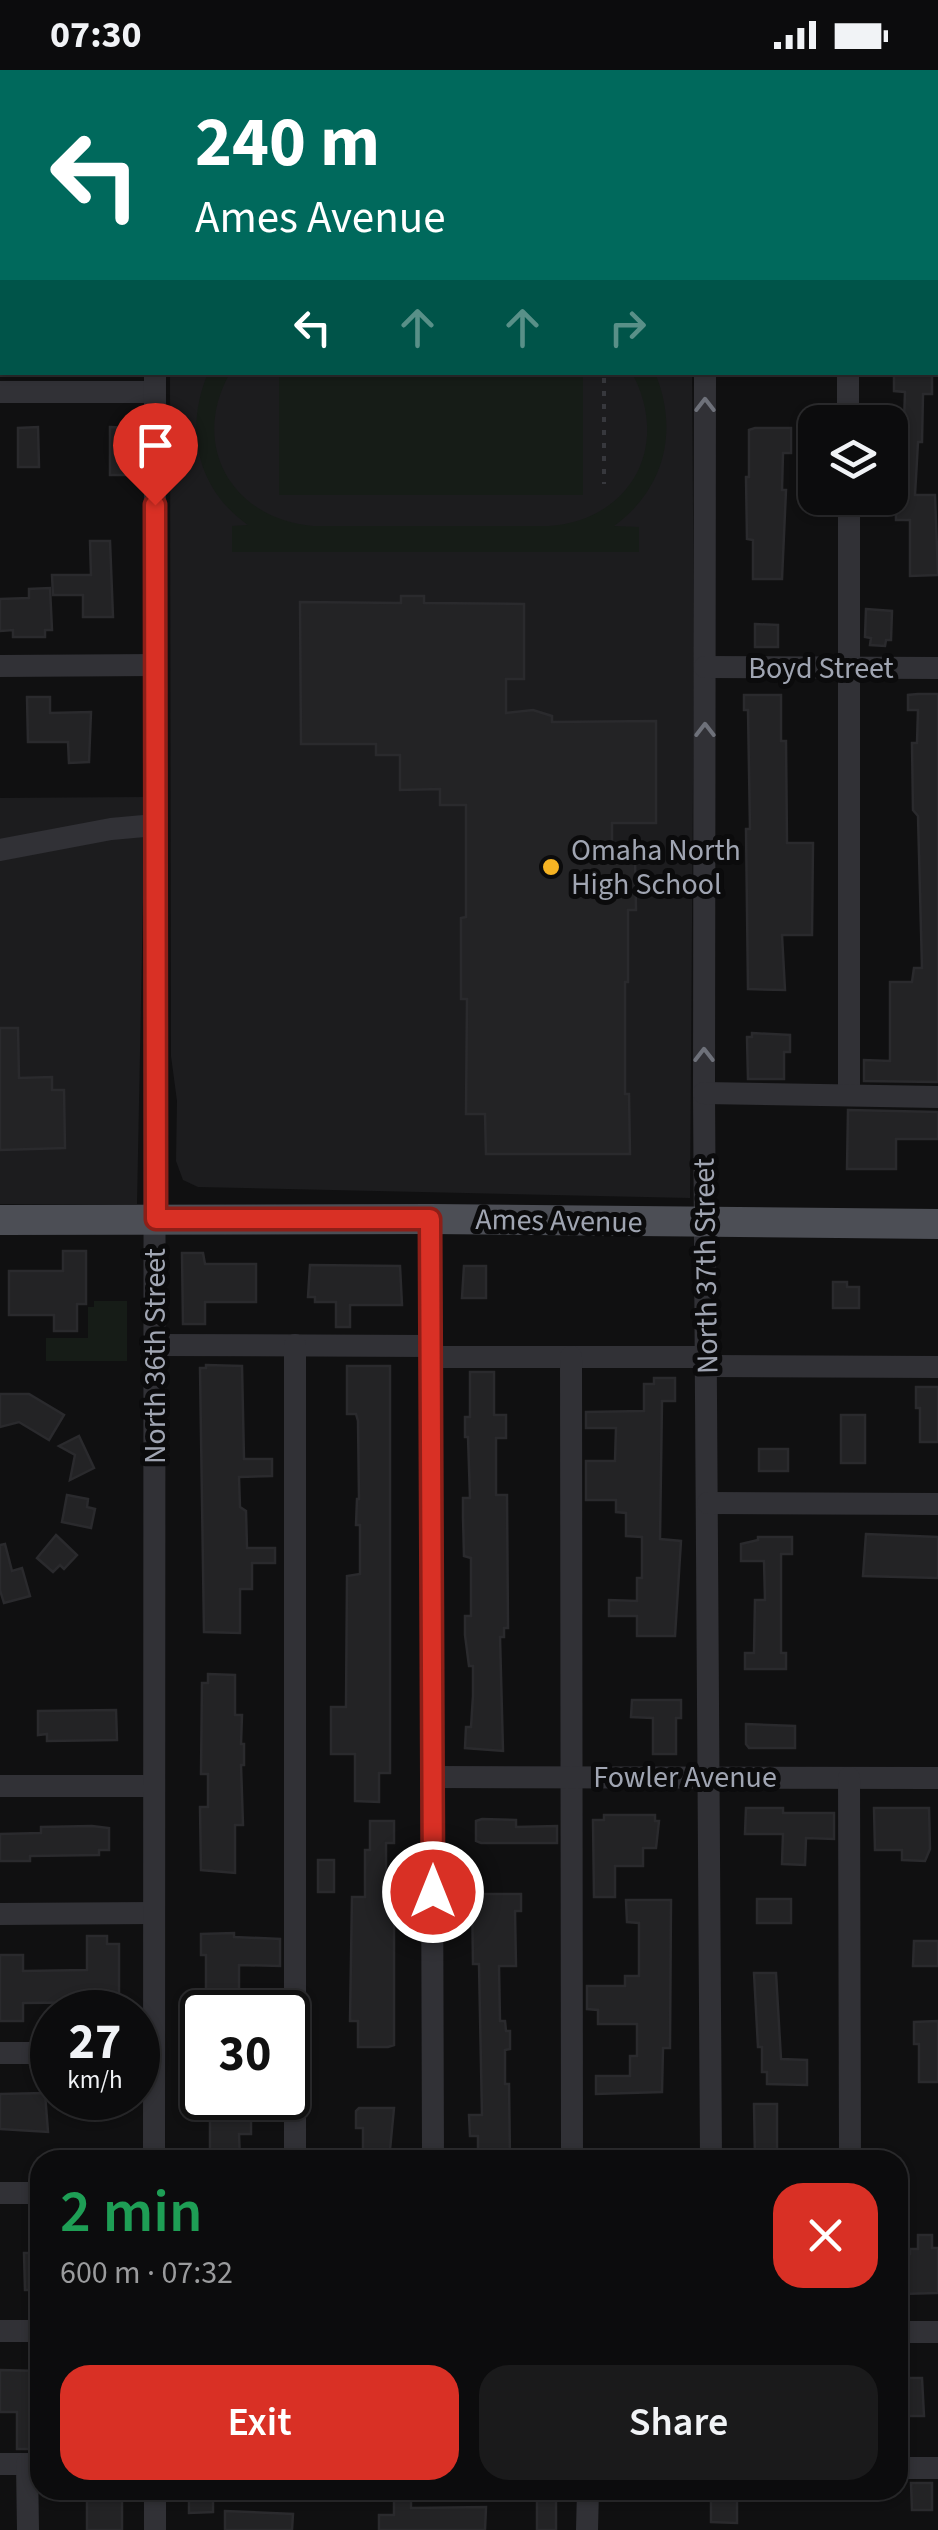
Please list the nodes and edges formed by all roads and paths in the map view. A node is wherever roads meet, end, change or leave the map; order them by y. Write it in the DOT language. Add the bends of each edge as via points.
graph roads {
  1 [pos="704,375"];
  2 [pos="848,375"];
  3 [pos="604,378"];
  4 [pos="155,382"];
  5 [pos="0,392"];
  6 [pos="848,405"];
  7 [pos="604,484"];
  8 [pos="848,515"];
  9 [pos="156,665"];
  10 [pos="0,666"];
  11 [pos="704,667"];
  12 [pos="850,668"];
  13 [pos="938,668"];
  14 [pos="155,825"];
  15 [pos="0,850"];
  16 [pos="704,1093"];
  17 [pos="849,1094"];
  18 [pos="938,1097"];
  19 [pos="156,1219"];
  20 [pos="430,1219"];
  21 [pos="0,1220"];
  22 [pos="705,1223"];
  23 [pos="938,1224"];
  24 [pos="155,1345"];
  25 [pos="295,1345"];
  26 [pos="430,1351"];
  27 [pos="572,1357"];
  28 [pos="706,1362"];
  29 [pos="938,1366"];
  30 [pos="708,1503"];
  31 [pos="938,1504"];
  32 [pos="433,1776"];
  33 [pos="572,1777"];
  34 [pos="709,1777"];
  35 [pos="848,1778"];
  36 [pos="938,1778"];
  37 [pos="0,1786"];
  38 [pos="153,1786"];
  39 [pos="154,1913"];
  40 [pos="0,1914"];
  41 [pos="150,1990"];
  42 [pos="30,2053"];
  43 [pos="0,2054"];
  44 [pos="151,2120"];
  45 [pos="153,2150"];
  46 [pos="296,2150"];
  47 [pos="433,2150"];
  48 [pos="572,2150"];
  49 [pos="711,2150"];
  50 [pos="850,2150"];
  51 [pos="0,2193"];
  52 [pos="30,2193"];
  53 [pos="0,2331"];
  54 [pos="30,2331"];
  55 [pos="908,2332"];
  56 [pos="938,2332"];
  57 [pos="0,2464"];
  58 [pos="30,2464"];
  59 [pos="908,2468"];
  60 [pos="938,2468"];
  61 [pos="31,2500"];
  62 [pos="154,2500"];
  63 [pos="588,2500"];
  64 [pos="28,2530"];
  65 [pos="155,2530"];
  66 [pos="588,2530"];
  11 -- 1 [label="street, North 37th Street, one-way"];
  2 -- 6 [label="street"];
  3 -- 7 [label="path"];
  4 -- 5 [label="street"];
  4 -- 9 [label="street, North 36th Street"];
  8 -- 12 [label="street"];
  9 -- 10 [label="street"];
  9 -- 14 [label="street, North 36th Street"];
  11 -- 12 [label="street, Boyd Street"];
  16 -- 11 [label="street, North 37th Street, one-way"];
  12 -- 13 [label="street, Boyd Street"];
  12 -- 17 [label="street"];
  14 -- 15 [label="street"];
  14 -- 19 [label="street, North 36th Street"];
  16 -- 17 [label="street"];
  16 -- 22 [label="street, North 37th Street"];
  17 -- 18 [label="street"];
  19 -- 20 [label="main road, Ames Avenue"];
  19 -- 21 [label="main road, Ames Avenue"];
  19 -- 24 [label="street, North 36th Street"];
  20 -- 22 [label="main road, Ames Avenue"];
  20 -- 26 [label="street"];
  22 -- 23 [label="main road, Ames Avenue"];
  22 -- 28 [label="street, North 37th Street"];
  24 -- 25 [label="street"];
  24 -- 38 [label="street, North 36th Street"];
  25 -- 26 [label="street"];
  25 -- 46 [label="street"];
  26 -- 27 [label="street"];
  26 -- 32 [label="street"];
  27 -- 28 [label="street"];
  27 -- 33 [label="street"];
  28 -- 29 [label="street"];
  28 -- 30 [label="street, North 37th Street"];
  30 -- 31 [label="street"];
  30 -- 34 [label="street, North 37th Street"];
  32 -- 33 [label="street, Fowler Avenue"];
  32 -- 47 [label="street"];
  33 -- 34 [label="street, Fowler Avenue"];
  33 -- 48 [label="street"];
  34 -- 35 [label="street, Fowler Avenue"];
  34 -- 49 [label="street, North 37th Street"];
  35 -- 36 [label="street, Fowler Avenue"];
  35 -- 50 [label="street"];
  37 -- 38 [label="street"];
  38 -- 39 [label="street, North 36th Street"];
  39 -- 40 [label="street"];
  39 -- 41 [label="street, North 36th Street"];
  42 -- 43 [label="street"];
  44 -- 45 [label="street, North 36th Street"];
  51 -- 52 [label="street"];
  53 -- 54 [label="street"];
  55 -- 56 [label="street"];
  57 -- 58 [label="street"];
  59 -- 60 [label="street"];
  61 -- 64 [label="street"];
  62 -- 65 [label="street"];
  63 -- 66 [label="street"];
}
